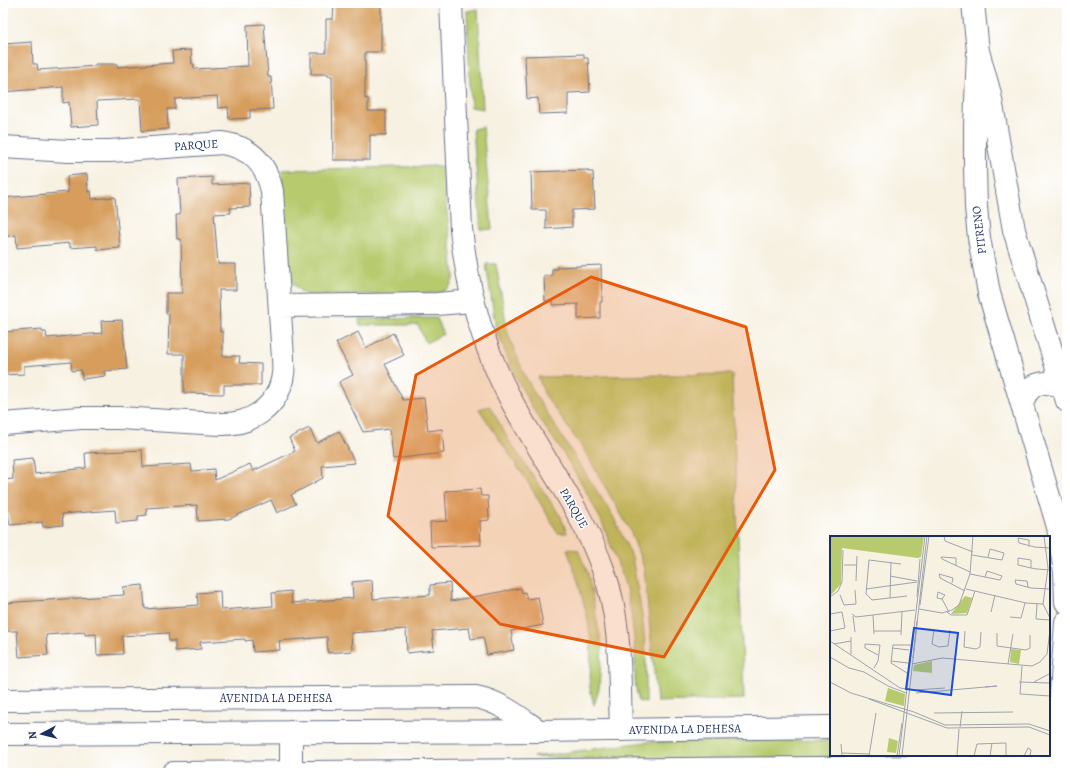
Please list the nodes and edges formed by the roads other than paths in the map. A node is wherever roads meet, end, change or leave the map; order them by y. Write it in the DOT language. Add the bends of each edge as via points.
graph roads {
  1 [pos="451,3"];
  2 [pos="973,3"];
  3 [pos="978,51"];
  4 [pos="3,147"];
  5 [pos="473,301"];
  6 [pos="280,306"];
  7 [pos="1065,394"];
  8 [pos="1022,403"];
  9 [pos="3,424"];
  10 [pos="3,700"];
  11 [pos="1058,723"];
  12 [pos="830,727"];
  13 [pos="621,730"];
  14 [pos="539,731"];
  15 [pos="291,732"];
  16 [pos="3,734"];
  17 [pos="1062,769"];
  18 [pos="999,770"];
  19 [pos="291,772"];
  20 [pos="173,773"];
  1 -- 5 [label="street, PARQUE" via="461,229 465,266"];
  2 -- 3 [label="street, PITRENO"];
  3 -- 7 [label="street, PITRENO" via="990,94 1014,230"];
  3 -- 8 [label="street, PITRENO" via="975,167 979,238 989,293"];
  4 -- 6 [label="street, PARQUE" via="110,151 222,143 242,148 259,162 270,180"];
  5 -- 6 [label="street" via="437,304"];
  5 -- 13 [label="street, PARQUE" via="482,334 506,390 587,531 605,573 617,626"];
  6 -- 9 [label="street, PARQUE" via="283,374 280,387 264,410 243,422 232,425 81,418"];
  7 -- 8 [label="street, PITRENO" via="1055,384 1046,382 1030,388"];
  8 -- 11 [label="street, PITRENO" via="1058,527 1065,572 1066,612"];
  10 -- 14 [label="street, AVENIDA LA DEHESA" via="476,697 494,701 507,708"];
  11 -- 17 [label="street, PITRENO"];
  12 -- 13 [label="street, AVENIDA LA DEHESA"];
  13 -- 14 [label="street, AVENIDA LA DEHESA"];
  14 -- 15 [label="street, AVENIDA LA DEHESA"];
  15 -- 16 [label="street, AVENIDA LA DEHESA"];
  15 -- 19 [label="street"];
  17 -- 18 [label="street"];
  18 -- 19 [label="street"];
  19 -- 20 [label="street"];
}
